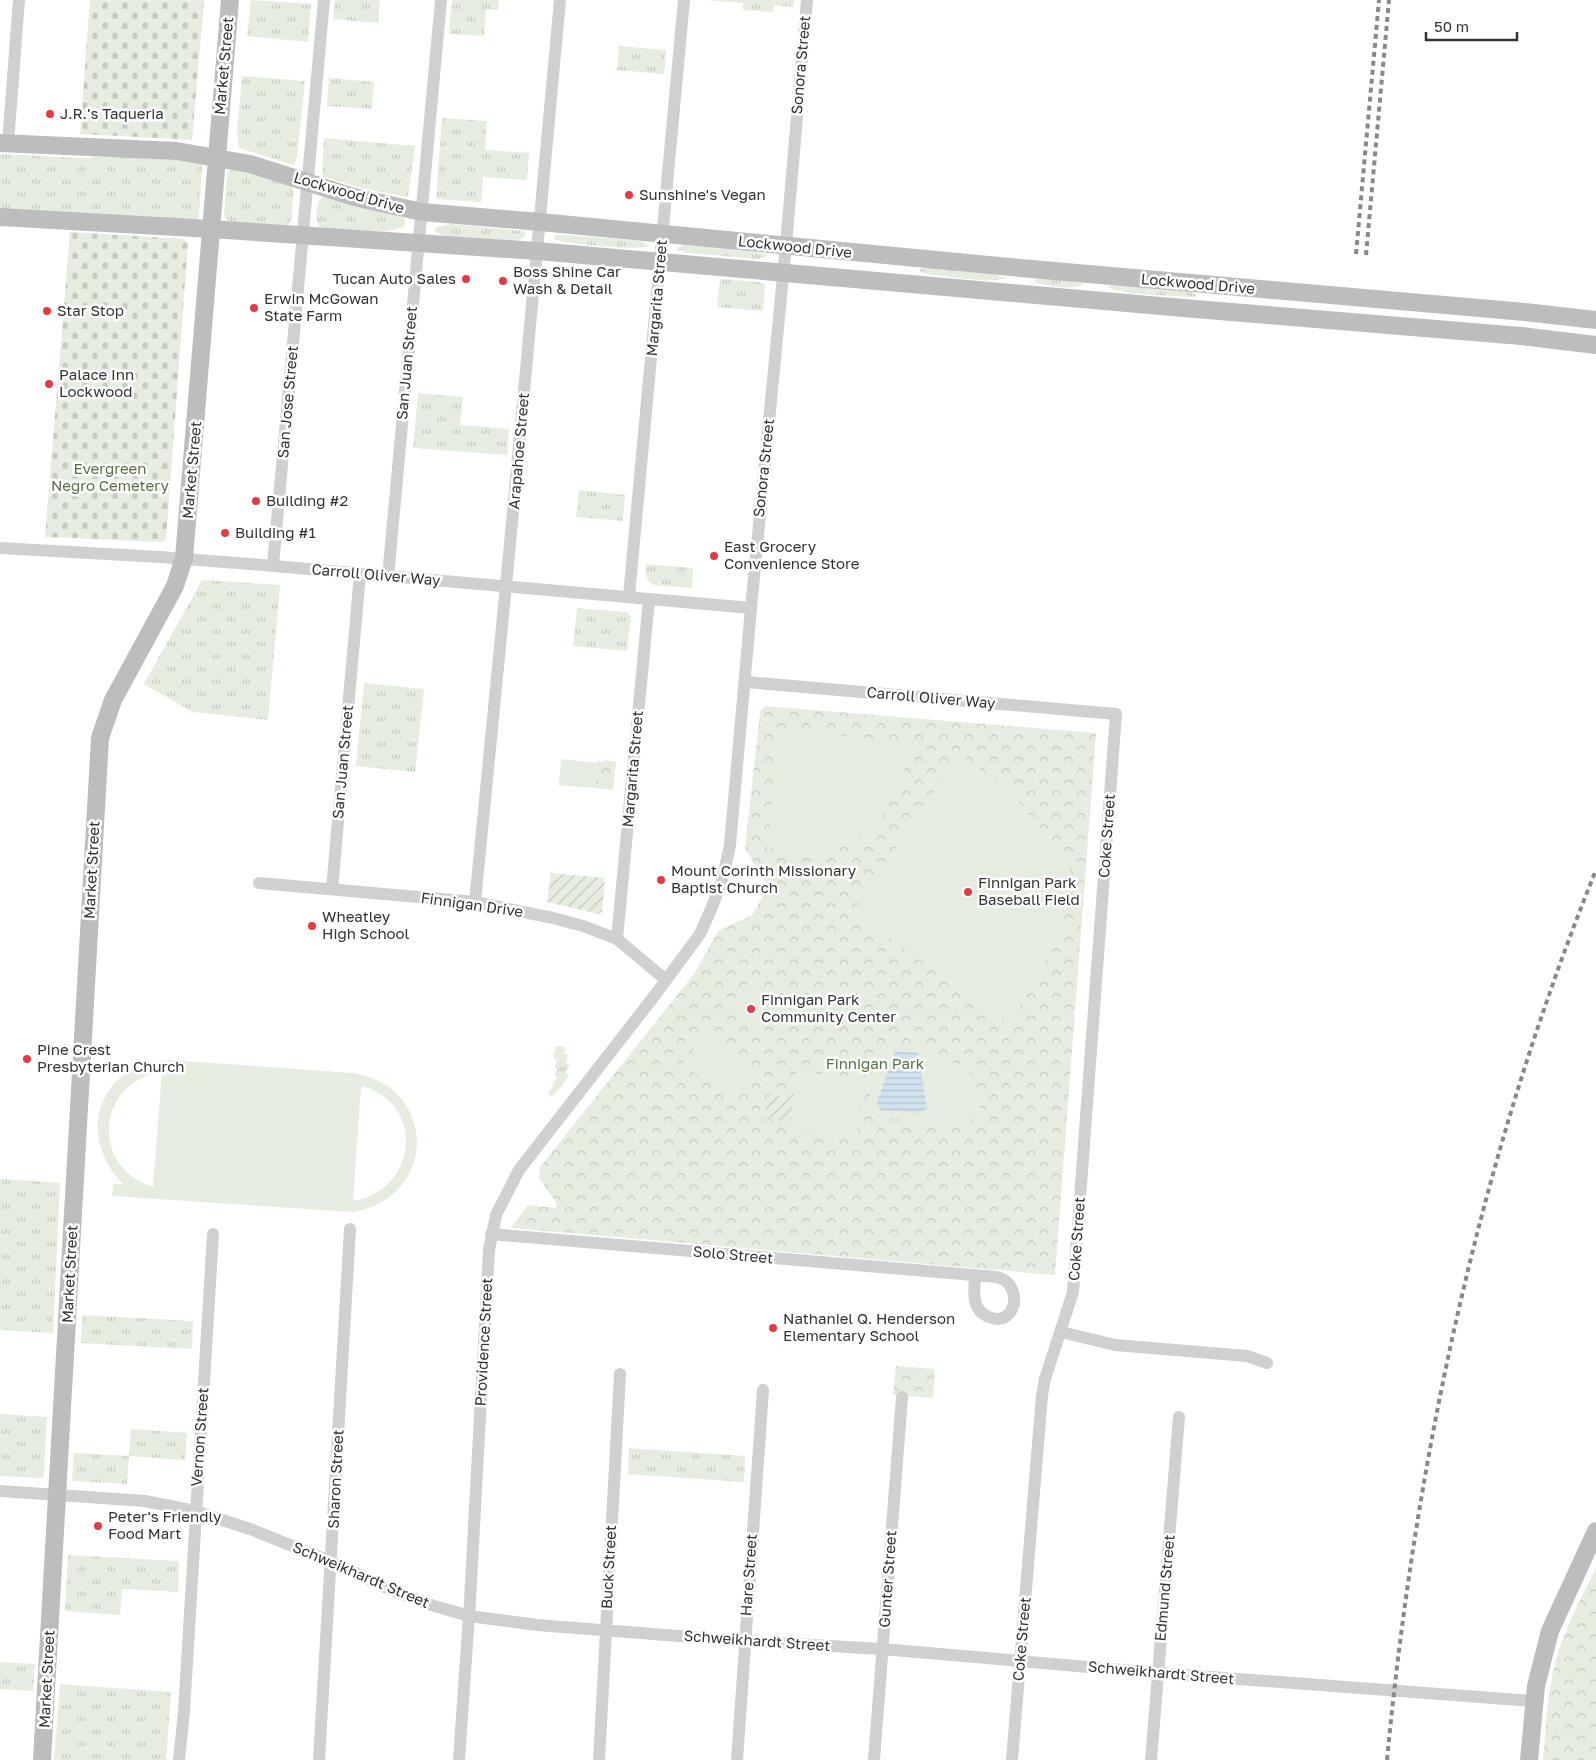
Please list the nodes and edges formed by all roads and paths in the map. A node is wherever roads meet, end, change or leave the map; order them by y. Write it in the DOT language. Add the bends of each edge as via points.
graph roads {
  1 [pos="19,0"];
  2 [pos="230,0"];
  3 [pos="324,0"];
  4 [pos="441,0"];
  5 [pos="560,0"];
  6 [pos="684,0"];
  7 [pos="807,0"];
  8 [pos="4,143"];
  9 [pos="216,158"];
  10 [pos="307,181"];
  11 [pos="422,212"];
  12 [pos="0,217"];
  13 [pos="540,222"];
  14 [pos="211,229"];
  15 [pos="663,234"];
  16 [pos="303,235"];
  17 [pos="418,242"];
  18 [pos="786,246"];
  19 [pos="537,251"];
  20 [pos="661,262"];
  21 [pos="1020,268"];
  22 [pos="783,272"];
  23 [pos="1098,275"];
  24 [pos="1017,294"];
  25 [pos="1095,300"];
  26 [pos="1596,320"];
  27 [pos="1596,345"];
  28 [pos="0,548"];
  29 [pos="184,558"];
  30 [pos="273,565"];
  31 [pos="360,574"];
  32 [pos="388,577"];
  33 [pos="506,586"];
  34 [pos="629,596"];
  35 [pos="649,599"];
  36 [pos="751,608"];
  37 [pos="746,682"];
  38 [pos="1116,714"];
  39 [pos="259,883"];
  40 [pos="332,889"];
  41 [pos="475,902"];
  42 [pos="617,939"];
  43 [pos="666,980"];
  44 [pos="350,1229"];
  45 [pos="213,1234"];
  46 [pos="491,1234"];
  47 [pos="976,1277"];
  48 [pos="1061,1332"];
  49 [pos="1267,1363"];
  50 [pos="620,1374"];
  51 [pos="763,1390"];
  52 [pos="902,1397"];
  53 [pos="1179,1417"];
  54 [pos="0,1491"];
  55 [pos="57,1495"];
  56 [pos="195,1511"];
  57 [pos="1596,1531"];
  58 [pos="332,1562"];
  59 [pos="469,1616"];
  60 [pos="605,1630"];
  61 [pos="744,1641"];
  62 [pos="882,1648"];
  63 [pos="1020,1661"];
  64 [pos="1158,1673"];
  65 [pos="1534,1701"];
  66 [pos="42,1760"];
  67 [pos="179,1760"];
  68 [pos="319,1760"];
  69 [pos="459,1760"];
  70 [pos="599,1760"];
  71 [pos="737,1760"];
  72 [pos="874,1760"];
  73 [pos="1012,1760"];
  74 [pos="1151,1760"];
  75 [pos="1529,1760"];
  1 -- 8 [label="street"];
  2 -- 9 [label="main road, Market Street"];
  3 -- 10 [label="street, San Jose Street"];
  4 -- 11 [label="street, San Juan Street"];
  5 -- 13 [label="street, Arapahoe Street"];
  6 -- 15 [label="street, Margarita Street"];
  7 -- 18 [label="street, Sonora Street"];
  8 -- 9 [label="main road, Lockwood Drive" via="140,148"];
  9 -- 10 [label="main road, Lockwood Drive" via="250,164"];
  9 -- 14 [label="main road, Market Street"];
  10 -- 11 [label="main road, Lockwood Drive" via="354,197"];
  10 -- 16 [label="street, San Jose Street"];
  11 -- 13 [label="main road, Lockwood Drive"];
  11 -- 17 [label="street, San Juan Street"];
  12 -- 14 [label="main road, Lockwood Drive"];
  13 -- 15 [label="main road, Lockwood Drive"];
  13 -- 19 [label="street, Arapahoe Street"];
  14 -- 16 [label="main road, Lockwood Drive"];
  14 -- 29 [label="main road, Market Street"];
  15 -- 18 [label="main road, Lockwood Drive"];
  15 -- 20 [label="street, Margarita Street"];
  16 -- 17 [label="main road, Lockwood Drive"];
  16 -- 30 [label="street, San Jose Street"];
  17 -- 19 [label="main road, Lockwood Drive"];
  17 -- 32 [label="street, San Juan Street"];
  18 -- 21 [label="main road, Lockwood Drive"];
  18 -- 22 [label="street, Sonora Street"];
  19 -- 20 [label="main road, Lockwood Drive"];
  19 -- 33 [label="street, Arapahoe Street"];
  20 -- 22 [label="main road, Lockwood Drive"];
  20 -- 34 [label="street, Margarita Street"];
  21 -- 23 [label="main road, Lockwood Drive"];
  21 -- 24 [label="main road"];
  22 -- 24 [label="main road, Lockwood Drive"];
  22 -- 36 [label="street, Sonora Street"];
  23 -- 25 [label="main road"];
  23 -- 26 [label="main road, Lockwood Drive"];
  24 -- 25 [label="main road, Lockwood Drive"];
  25 -- 27 [label="main road, Lockwood Drive"];
  28 -- 29 [label="street, Carroll Oliver Way"];
  29 -- 30 [label="street, Carroll Oliver Way"];
  29 -- 55 [label="main road, Market Street" via="175,586 113,700 100,738"];
  30 -- 31 [label="street, Carroll Oliver Way"];
  31 -- 32 [label="street, Carroll Oliver Way"];
  31 -- 40 [label="street, San Juan Street"];
  32 -- 33 [label="street, Carroll Oliver Way"];
  33 -- 34 [label="street, Carroll Oliver Way"];
  33 -- 41 [label="street, Arapahoe Street"];
  34 -- 35 [label="street, Carroll Oliver Way"];
  35 -- 36 [label="street, Carroll Oliver Way"];
  35 -- 42 [label="street, Margarita Street"];
  36 -- 37 [label="street, Sonora Street"];
  37 -- 38 [label="street, Carroll Oliver Way"];
  37 -- 43 [label="street, Sonora Street" via="734,816 726,864 700,934"];
  38 -- 48 [label="street, Coke Street" via="1073,1292"];
  39 -- 40 [label="street, Finnigan Drive"];
  40 -- 41 [label="street, Finnigan Drive"];
  41 -- 42 [label="street, Finnigan Drive" via="568,922"];
  42 -- 43 [label="street, Finnigan Drive"];
  43 -- 46 [label="street, Providence Street" via="519,1170 496,1215"];
  44 -- 58 [label="street, Sharon Street"];
  45 -- 56 [label="street, Vernon Street"];
  46 -- 47 [label="street, Solo Street"];
  46 -- 59 [label="street, Providence Street"];
  48 -- 49 [label="street" via="1115,1345 1247,1356"];
  48 -- 63 [label="street, Coke Street" via="1042,1395"];
  50 -- 60 [label="street, Buck Street"];
  51 -- 61 [label="street, Hare Street"];
  52 -- 62 [label="street, Gunter Street"];
  53 -- 64 [label="street, Edmund Street"];
  54 -- 55 [label="street, Schweikhardt Street"];
  55 -- 56 [label="street, Schweikhardt Street" via="145,1501"];
  55 -- 66 [label="main road, Market Street"];
  56 -- 58 [label="street, Schweikhardt Street"];
  56 -- 67 [label="street, Vernon Street"];
  57 -- 65 [label="main road" via="1550,1630"];
  58 -- 59 [label="street, Schweikhardt Street" via="387,1588"];
  58 -- 68 [label="street, Sharon Street"];
  59 -- 60 [label="street, Schweikhardt Street"];
  59 -- 69 [label="street, Providence Street"];
  60 -- 61 [label="street, Schweikhardt Street"];
  60 -- 70 [label="street, Buck Street"];
  61 -- 62 [label="street, Schweikhardt Street"];
  61 -- 71 [label="street, Hare Street"];
  62 -- 63 [label="street, Schweikhardt Street"];
  62 -- 72 [label="street, Gunter Street"];
  63 -- 64 [label="street, Schweikhardt Street"];
  63 -- 73 [label="street, Coke Street"];
  64 -- 65 [label="street, Schweikhardt Street"];
  64 -- 74 [label="street, Edmund Street"];
  65 -- 75 [label="main road"];
}
